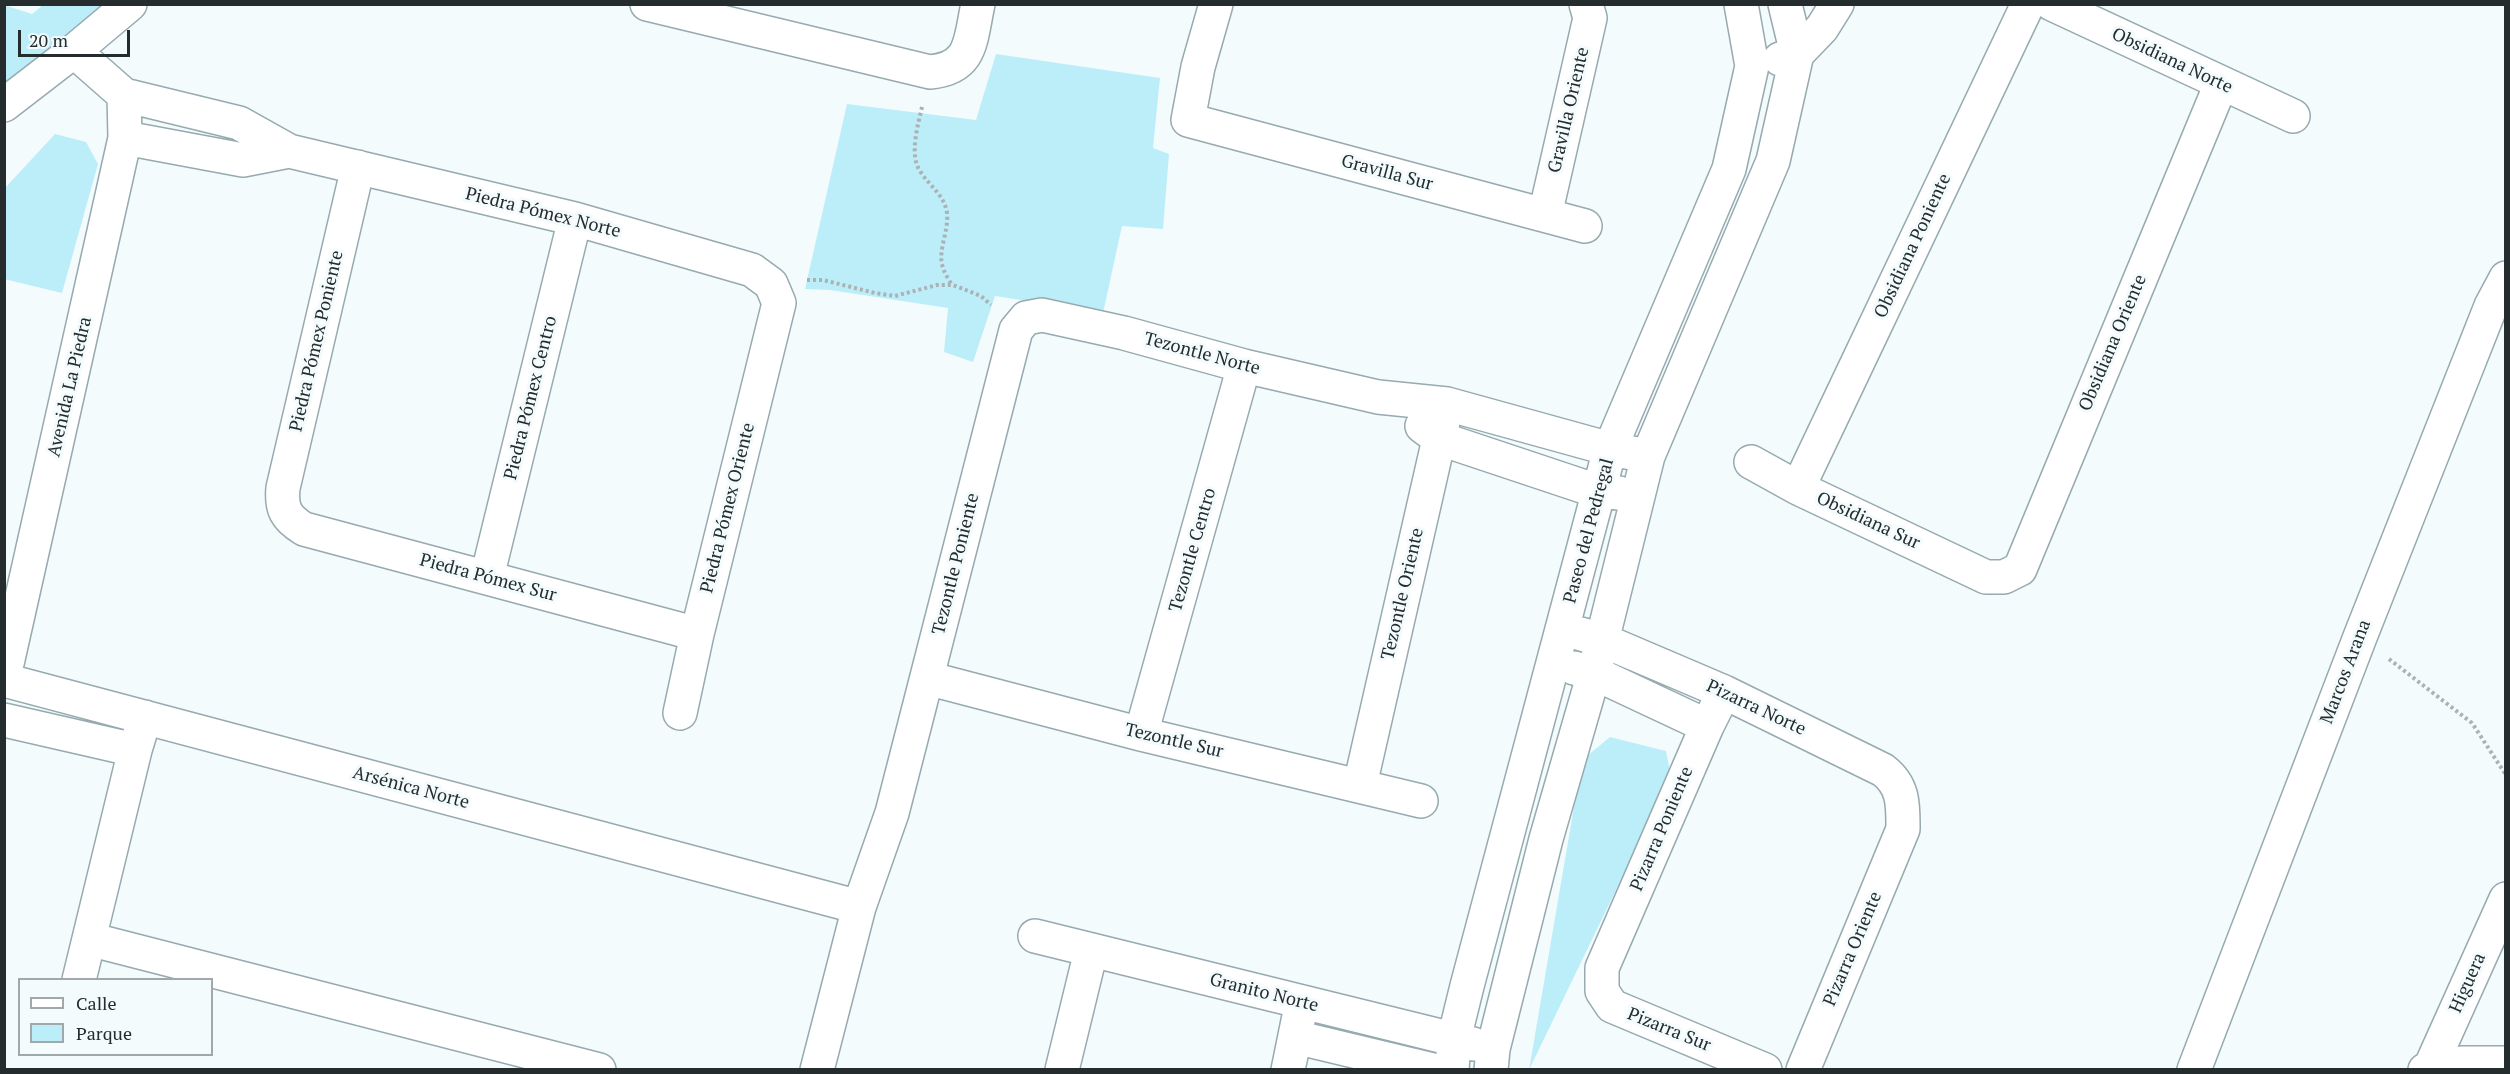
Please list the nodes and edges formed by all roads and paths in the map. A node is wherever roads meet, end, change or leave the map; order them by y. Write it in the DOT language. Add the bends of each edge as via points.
graph roads {
  1 [pos="130,4"];
  2 [pos="647,4"];
  3 [pos="978,4"];
  4 [pos="1216,4"];
  5 [pos="1586,4"];
  6 [pos="1741,4"];
  7 [pos="1785,4"];
  8 [pos="1837,4"];
  9 [pos="2028,4"];
  10 [pos="2052,4"];
  11 [pos="744,16"];
  12 [pos="74,51"];
  13 [pos="1797,54"];
  14 [pos="1752,66"];
  15 [pos="930,72"];
  16 [pos="2221,84"];
  17 [pos="124,95"];
  18 [pos="4,105"];
  19 [pos="2293,116"];
  20 [pos="125,138"];
  21 [pos="288,151"];
  22 [pos="357,167"];
  23 [pos="1545,215"];
  24 [pos="575,219"];
  25 [pos="1585,226"];
  26 [pos="2505,278"];
  27 [pos="953,285"];
  28 [pos="775,294"];
  29 [pos="1026,318"];
  30 [pos="1665,319"];
  31 [pos="1700,330"];
  32 [pos="1244,366"];
  33 [pos="1378,397"];
  34 [pos="1447,404"];
  35 [pos="1438,438"];
  36 [pos="1610,449"];
  37 [pos="1648,456"];
  38 [pos="1751,462"];
  39 [pos="1798,488"];
  40 [pos="1598,491"];
  41 [pos="1637,495"];
  42 [pos="284,514"];
  43 [pos="487,577"];
  44 [pos="1986,577"];
  45 [pos="1564,628"];
  46 [pos="697,634"];
  47 [pos="2360,637"];
  48 [pos="1602,640"];
  49 [pos="1554,662"];
  50 [pos="1594,674"];
  51 [pos="4,678"];
  52 [pos="927,678"];
  53 [pos="1724,692"];
  54 [pos="680,713"];
  55 [pos="145,717"];
  56 [pos="4,720"];
  57 [pos="1707,726"];
  58 [pos="1142,734"];
  59 [pos="135,750"];
  60 [pos="2505,775"];
  61 [pos="1360,785"];
  62 [pos="1421,801"];
  63 [pos="1903,829"];
  64 [pos="2505,899"];
  65 [pos="859,907"];
  66 [pos="1035,936"];
  67 [pos="89,939"];
  68 [pos="1091,951"];
  69 [pos="1602,968"];
  70 [pos="79,978"];
  71 [pos="1302,1003"];
  72 [pos="1295,1037"];
  73 [pos="1453,1054"];
  74 [pos="1492,1059"];
  75 [pos="2505,1063"];
  76 [pos="2428,1069"];
  77 [pos="599,1070"];
  78 [pos="817,1070"];
  79 [pos="1062,1070"];
  80 [pos="1287,1070"];
  81 [pos="1433,1070"];
  82 [pos="1765,1070"];
  83 [pos="1803,1070"];
  84 [pos="2194,1070"];
  1 -- 12 [label="street"];
  2 -- 11 [label="street"];
  3 -- 15 [label="street" via="963,59 955,67"];
  4 -- 23 [label="street, Gravilla Sur" via="1188,120"];
  5 -- 23 [label="street, Gravilla Oriente" via="1590,18"];
  6 -- 14 [label="street, Paseo del Pedregal"];
  7 -- 13 [label="street, Paseo del Pedregal"];
  8 -- 13 [label="street" via="1822,28"];
  9 -- 39 [label="street, Obsidiana Poniente"];
  10 -- 16 [label="street, Obsidiana Norte"];
  11 -- 15 [label="street"];
  12 -- 17 [label="street, Piedra Pómex Norte"];
  12 -- 18 [label="street"];
  13 -- 14 [label="street"];
  13 -- 31 [label="street, Paseo del Pedregal" via="1773,161"];
  14 -- 30 [label="street, Paseo del Pedregal" via="1729,169"];
  15 -- 27 [label="path" via="919,120 916,161 943,198 947,233 943,268"];
  16 -- 19 [label="street, Obsidiana Norte"];
  16 -- 44 [label="street, Obsidiana Oriente" via="2020,569 2004,577"];
  17 -- 20 [label="street, Avenida La Piedra"];
  17 -- 21 [label="street, Piedra Pómex Norte" via="239,123"];
  20 -- 21 [label="street, Piedra Pómex Norte" via="243,160"];
  20 -- 51 [label="street, Avenida La Piedra"];
  21 -- 22 [label="street, Piedra Pómex Norte"];
  22 -- 24 [label="street, Piedra Pómex Norte"];
  22 -- 42 [label="street, Piedra Pómex Poniente" via="283,488"];
  23 -- 25 [label="street, Gravilla Sur"];
  24 -- 28 [label="street, Piedra Pómex Norte" via="752,270"];
  24 -- 43 [label="street, Piedra Pómex Centro"];
  26 -- 47 [label="street, Marcos Arana"];
  27 -- 28 [label="path" via="895,296 823,280 798,280"];
  27 -- 29 [label="path" via="981,296 987,304"];
  28 -- 46 [label="street, Piedra Pómex Oriente"];
  29 -- 32 [label="street, Tezontle Norte" via="1042,315 1124,333"];
  29 -- 52 [label="street, Tezontle Poniente" via="1016,330"];
  30 -- 31 [label="street"];
  30 -- 36 [label="street, Paseo del Pedregal"];
  31 -- 37 [label="street, Paseo del Pedregal"];
  32 -- 33 [label="street, Tezontle Norte"];
  32 -- 58 [label="street, Tezontle Centro"];
  33 -- 34 [label="street, Tezontle Norte"];
  33 -- 35 [label="street, Tezontle Norte"];
  34 -- 35 [label="street, Tezontle Oriente"];
  34 -- 36 [label="street, Tezontle Norte"];
  35 -- 40 [label="street, Tezontle Norte"];
  35 -- 61 [label="street, Tezontle Oriente"];
  36 -- 37 [label="street, Tezontle Norte"];
  36 -- 40 [label="street, Paseo del Pedregal"];
  37 -- 41 [label="street, Paseo del Pedregal"];
  38 -- 39 [label="street, Obsidiana Sur"];
  39 -- 44 [label="street, Obsidiana Sur"];
  40 -- 41 [label="street, Tezontle Norte"];
  40 -- 45 [label="street, Paseo del Pedregal"];
  41 -- 48 [label="street, Paseo del Pedregal"];
  42 -- 43 [label="street, Piedra Pómex Sur" via="304,530"];
  43 -- 46 [label="street, Piedra Pómex Sur"];
  45 -- 48 [label="street, Pizarra Norte"];
  45 -- 49 [label="street, Paseo del Pedregal"];
  46 -- 54 [label="street, Piedra Pómex Oriente"];
  47 -- 60 [label="path" via="2472,723"];
  47 -- 84 [label="street, Marcos Arana"];
  48 -- 50 [label="street, Paseo del Pedregal"];
  48 -- 53 [label="street, Pizarra Norte"];
  49 -- 50 [label="street"];
  49 -- 73 [label="street, Paseo del Pedregal"];
  50 -- 57 [label="street"];
  50 -- 74 [label="street, Paseo del Pedregal" via="1546,839"];
  51 -- 55 [label="street, Arsénica Norte"];
  52 -- 58 [label="street, Tezontle Sur"];
  52 -- 65 [label="street, Tezontle Poniente" via="892,813"];
  53 -- 57 [label="street, Pizarra Poniente"];
  53 -- 63 [label="street, Pizarra Norte" via="1883,770 1901,791"];
  55 -- 59 [label="street"];
  55 -- 65 [label="street, Arsénica Norte"];
  56 -- 59 [label="street"];
  57 -- 69 [label="street, Pizarra Poniente"];
  58 -- 61 [label="street, Tezontle Sur"];
  59 -- 67 [label="street"];
  61 -- 62 [label="street, Tezontle Sur"];
  63 -- 83 [label="street, Pizarra Oriente"];
  64 -- 76 [label="street, Higuera"];
  65 -- 78 [label="street, Tezontle Poniente"];
  66 -- 68 [label="street, Granito Norte"];
  67 -- 70 [label="street"];
  67 -- 77 [label="street"];
  68 -- 71 [label="street, Granito Norte"];
  68 -- 79 [label="street"];
  69 -- 82 [label="street, Pizarra Sur" via="1602,991 1611,1006"];
  71 -- 72 [label="street"];
  71 -- 73 [label="street, Granito Norte"];
  72 -- 80 [label="street"];
  72 -- 81 [label="street"];
  73 -- 74 [label="street, Granito Norte"];
  75 -- 76 [label="street"];
}
